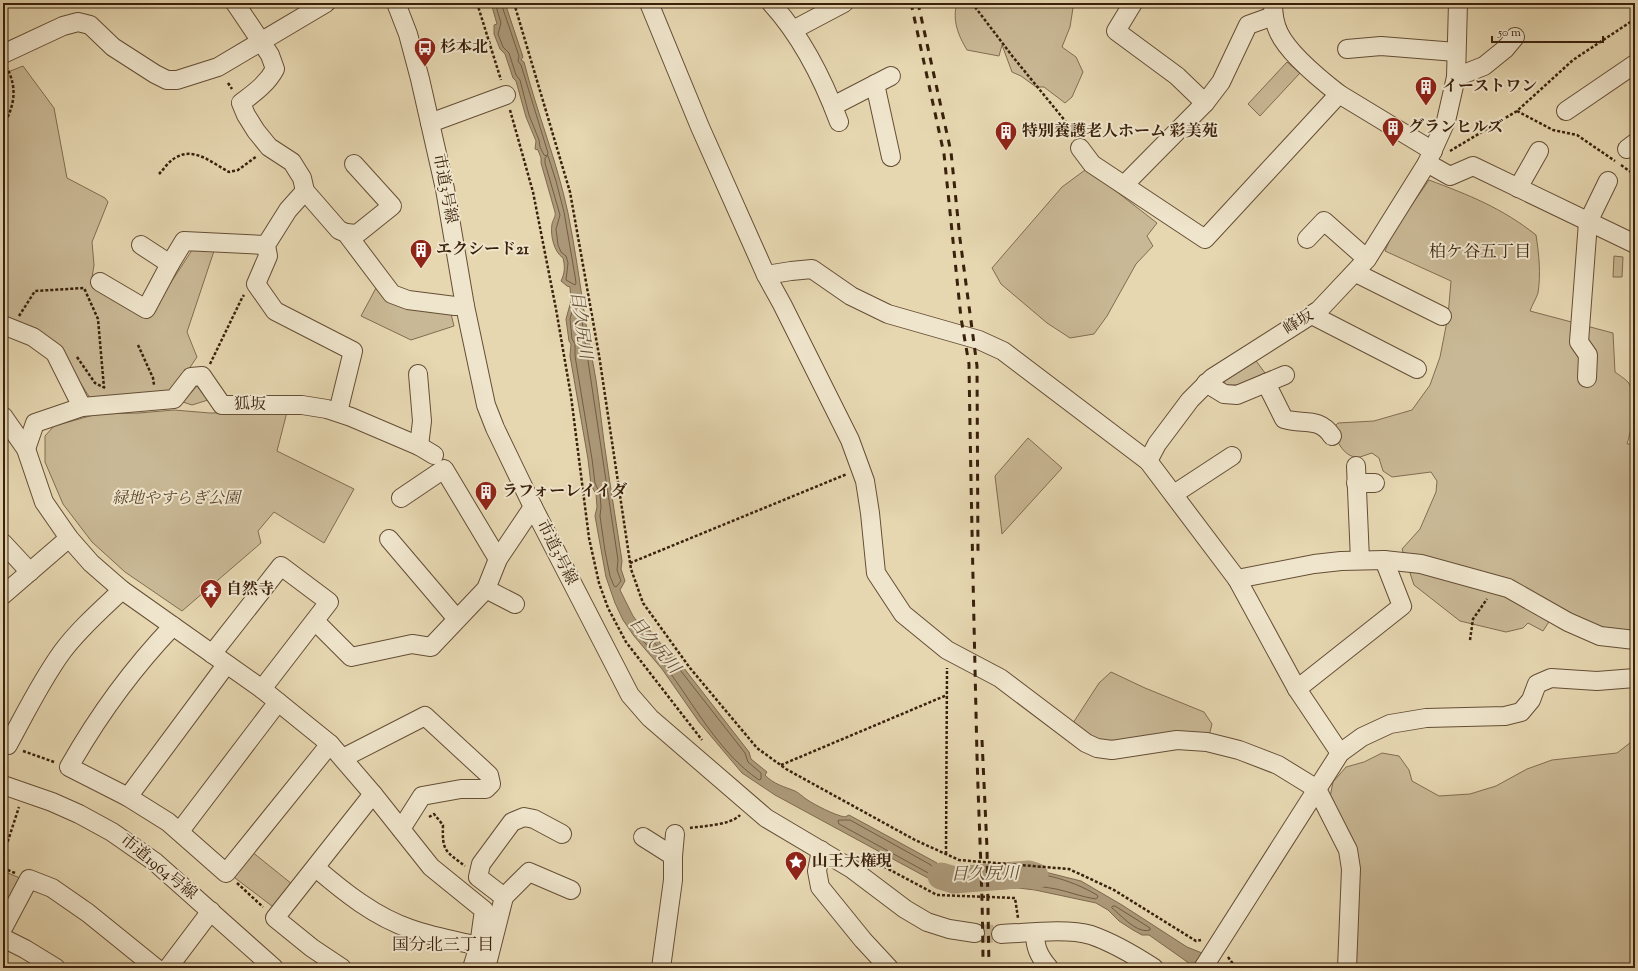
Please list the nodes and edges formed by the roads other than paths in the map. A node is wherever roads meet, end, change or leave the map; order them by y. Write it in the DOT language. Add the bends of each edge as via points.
graph roads {
  1 [pos="235,3"];
  2 [pos="326,3"];
  3 [pos="396,3"];
  4 [pos="650,3"];
  5 [pos="771,3"];
  6 [pos="844,3"];
  7 [pos="1133,3"];
  8 [pos="1458,3"];
  9 [pos="1273,10"];
  10 [pos="793,30"];
  11 [pos="1515,37"];
  12 [pos="260,41"];
  13 [pos="1347,50"];
  14 [pos="1456,52"];
  15 [pos="5,60"];
  16 [pos="1635,64"];
  17 [pos="891,76"];
  18 [pos="1456,77"];
  19 [pos="875,84"];
  20 [pos="1340,94"];
  21 [pos="506,95"];
  22 [pos="1205,103"];
  23 [pos="1566,111"];
  24 [pos="430,122"];
  25 [pos="894,148"];
  26 [pos="1080,148"];
  27 [pos="1539,151"];
  28 [pos="1430,157"];
  29 [pos="354,164"];
  30 [pos="1608,181"];
  31 [pos="1125,184"];
  32 [pos="1518,188"];
  33 [pos="305,191"];
  34 [pos="1588,222"];
  35 [pos="346,233"];
  36 [pos="1307,239"];
  37 [pos="141,244"];
  38 [pos="266,244"];
  39 [pos="1635,244"];
  40 [pos="170,264"];
  41 [pos="1361,266"];
  42 [pos="766,276"];
  43 [pos="100,282"];
  44 [pos="465,306"];
  45 [pos="1312,315"];
  46 [pos="1442,316"];
  47 [pos="9,323"];
  48 [pos="1417,369"];
  49 [pos="418,374"];
  50 [pos="1285,375"];
  51 [pos="1587,378"];
  52 [pos="1206,383"];
  53 [pos="1266,383"];
  54 [pos="82,407"];
  55 [pos="338,412"];
  56 [pos="3,416"];
  57 [pos="1332,436"];
  58 [pos="26,449"];
  59 [pos="1232,456"];
  60 [pos="1148,461"];
  61 [pos="1375,483"];
  62 [pos="1174,494"];
  63 [pos="401,498"];
  64 [pos="533,507"];
  65 [pos="69,538"];
  66 [pos="390,540"];
  67 [pos="3,543"];
  68 [pos="498,559"];
  69 [pos="1360,560"];
  70 [pos="1384,560"];
  71 [pos="30,572"];
  72 [pos="1237,579"];
  73 [pos="486,589"];
  74 [pos="122,590"];
  75 [pos="3,595"];
  76 [pos="515,604"];
  77 [pos="457,619"];
  78 [pos="315,620"];
  79 [pos="173,626"];
  80 [pos="1635,640"];
  81 [pos="212,654"];
  82 [pos="226,665"];
  83 [pos="1635,678"];
  84 [pos="262,689"];
  85 [pos="1297,689"];
  86 [pos="278,702"];
  87 [pos="330,744"];
  88 [pos="5,745"];
  89 [pos="1340,753"];
  90 [pos="343,758"];
  91 [pos="3,785"];
  92 [pos="1316,790"];
  93 [pos="373,794"];
  94 [pos="128,796"];
  95 [pos="401,829"];
  96 [pos="180,832"];
  97 [pos="562,834"];
  98 [pos="675,834"];
  99 [pos="643,837"];
  100 [pos="821,850"];
  101 [pos="672,856"];
  102 [pos="316,868"];
  103 [pos="571,890"];
  104 [pos="504,896"];
  105 [pos="211,911"];
  106 [pos="3,928"];
  107 [pos="975,933"];
  108 [pos="1035,933"];
  109 [pos="1001,934"];
  110 [pos="3,938"];
  111 [pos="479,946"];
  112 [pos="266,966"];
  113 [pos="56,968"];
  114 [pos="156,968"];
  115 [pos="168,968"];
  116 [pos="342,968"];
  117 [pos="472,968"];
  118 [pos="486,968"];
  119 [pos="661,968"];
  120 [pos="889,968"];
  121 [pos="1049,968"];
  122 [pos="1154,968"];
  123 [pos="1203,968"];
  124 [pos="1347,968"];
  1 -- 12 [label="street"];
  2 -- 12 [label="street"];
  3 -- 24 [label="street, 市道3号線" via="408,34"];
  4 -- 42 [label="street" via="700,127"];
  5 -- 10 [label="street"];
  6 -- 10 [label="street"];
  7 -- 22 [label="street" via="1116,31 1177,76"];
  8 -- 14 [label="street, 峰坂"];
  9 -- 20 [label="street" via="1279,33 1288,47"];
  9 -- 22 [label="street" via="1248,25 1221,82"];
  10 -- 19 [label="street" via="810,58 836,114"];
  11 -- 18 [label="street" via="1484,66"];
  12 -- 15 [label="street" via="218,67 176,80 167,80 113,48 90,25 78,22 63,26"];
  12 -- 33 [label="street" via="270,55 275,69 271,77 241,103 246,115 269,147 292,162 302,178"];
  13 -- 14 [label="street" via="1381,46"];
  14 -- 18 [label="street, 峰坂"];
  16 -- 23 [label="street"];
  17 -- 19 [label="street"];
  18 -- 28 [label="street, 峰坂" via="1446,121"];
  19 -- 25 [label="street"];
  20 -- 28 [label="street"];
  20 -- 31 [label="street" via="1205,239"];
  21 -- 24 [label="street"];
  22 -- 31 [label="street"];
  24 -- 44 [label="street, 市道3号線" via="445,189"];
  26 -- 31 [label="street" via="1092,164"];
  27 -- 32 [label="street"];
  28 -- 32 [label="street" via="1450,176 1473,166"];
  28 -- 41 [label="street, 峰坂"];
  29 -- 35 [label="street" via="392,206 358,234"];
  30 -- 34 [label="street"];
  32 -- 34 [label="street"];
  33 -- 35 [label="street" via="339,230"];
  33 -- 38 [label="street" via="288,210"];
  34 -- 39 [label="street"];
  34 -- 51 [label="street" via="1579,342 1588,355"];
  35 -- 44 [label="street" via="392,294 408,300"];
  36 -- 41 [label="street" via="1324,221"];
  37 -- 40 [label="street"];
  38 -- 40 [label="street" via="184,241"];
  38 -- 55 [label="street" via="268,256 256,284 275,311 354,351"];
  40 -- 43 [label="street" via="146,309"];
  41 -- 45 [label="street, 峰坂"];
  41 -- 46 [label="street"];
  42 -- 60 [label="street" via="812,269 851,296 888,314 993,345"];
  42 -- 92 [label="street" via="850,440 865,481 876,573 903,614 947,650 1000,678 1086,743 1097,748 1112,750 1178,740 1208,742 1239,750 1278,765"];
  44 -- 64 [label="street, 市道3号線" via="486,405"];
  45 -- 48 [label="street"];
  45 -- 52 [label="street, 峰坂"];
  47 -- 54 [label="street" via="55,353"];
  49 -- 55 [label="street, 狐坂" via="426,450"];
  50 -- 53 [label="street"];
  52 -- 53 [label="street" via="1218,392 1230,395 1237,395"];
  52 -- 60 [label="street, 峰坂" via="1157,444"];
  53 -- 57 [label="street" via="1284,419 1318,423"];
  54 -- 55 [label="street, 狐坂" via="174,399 191,377 202,376 222,405 302,405"];
  54 -- 58 [label="street" via="35,423"];
  56 -- 58 [label="street"];
  58 -- 65 [label="street" via="44,502"];
  59 -- 62 [label="street"];
  60 -- 62 [label="street"];
  61 -- 69 [label="street" via="1356,475"];
  62 -- 72 [label="street"];
  63 -- 68 [label="street" via="444,469"];
  64 -- 68 [label="street"];
  64 -- 100 [label="street, 市道3号線" via="630,695 650,718 749,805 766,818"];
  65 -- 71 [label="street"];
  65 -- 74 [label="street" via="91,563"];
  66 -- 77 [label="street"];
  67 -- 71 [label="street"];
  68 -- 73 [label="street"];
  69 -- 70 [label="street"];
  69 -- 72 [label="street" via="1314,564"];
  70 -- 80 [label="street" via="1421,564 1508,588 1562,619 1600,636"];
  70 -- 85 [label="street" via="1402,606"];
  71 -- 75 [label="street"];
  72 -- 85 [label="street"];
  73 -- 76 [label="street"];
  73 -- 77 [label="street"];
  74 -- 79 [label="street"];
  74 -- 88 [label="street" via="63,650"];
  77 -- 78 [label="street" via="431,647 412,644 351,657"];
  78 -- 81 [label="street" via="329,602 281,566"];
  78 -- 84 [label="street"];
  79 -- 81 [label="street"];
  79 -- 94 [label="street" via="144,656 106,706 69,767"];
  81 -- 82 [label="street"];
  82 -- 84 [label="street"];
  82 -- 94 [label="street"];
  83 -- 89 [label="street" via="1597,681 1551,678 1537,684 1531,700 1521,712 1505,716 1426,718 1390,724 1362,737"];
  84 -- 86 [label="street"];
  85 -- 89 [label="street"];
  86 -- 87 [label="street"];
  86 -- 96 [label="street"];
  87 -- 90 [label="street"];
  87 -- 96 [label="street" via="226,873"];
  89 -- 92 [label="street"];
  90 -- 93 [label="street"];
  90 -- 95 [label="street" via="425,716 489,775 491,784 486,789 461,789 422,796"];
  91 -- 105 [label="street, 市道1964号線" via="52,802 112,832 156,862"];
  92 -- 123 [label="street"];
  92 -- 124 [label="street" via="1348,850 1351,869"];
  93 -- 95 [label="street"];
  93 -- 102 [label="street"];
  94 -- 96 [label="street"];
  95 -- 111 [label="street" via="431,867 484,910"];
  97 -- 104 [label="street" via="534,819 524,817 512,822 481,864 478,877"];
  98 -- 101 [label="street"];
  99 -- 101 [label="street"];
  100 -- 107 [label="street, 市道3号線" via="927,922"];
  100 -- 120 [label="street" via="817,871 820,887"];
  101 -- 119 [label="street" via="673,880"];
  102 -- 111 [label="street" via="349,896 379,915 411,929"];
  102 -- 116 [label="street" via="275,918"];
  103 -- 104 [label="street" via="529,872"];
  104 -- 118 [label="street"];
  105 -- 112 [label="street, 市道1964号線"];
  105 -- 115 [label="street"];
  106 -- 114 [label="street" via="29,879 52,888 88,913"];
  108 -- 109 [label="street"];
  108 -- 121 [label="street" via="1035,945 1039,955"];
  108 -- 122 [label="street" via="1063,931 1090,935 1117,945"];
  110 -- 113 [label="street"];
  111 -- 117 [label="street"];
}
